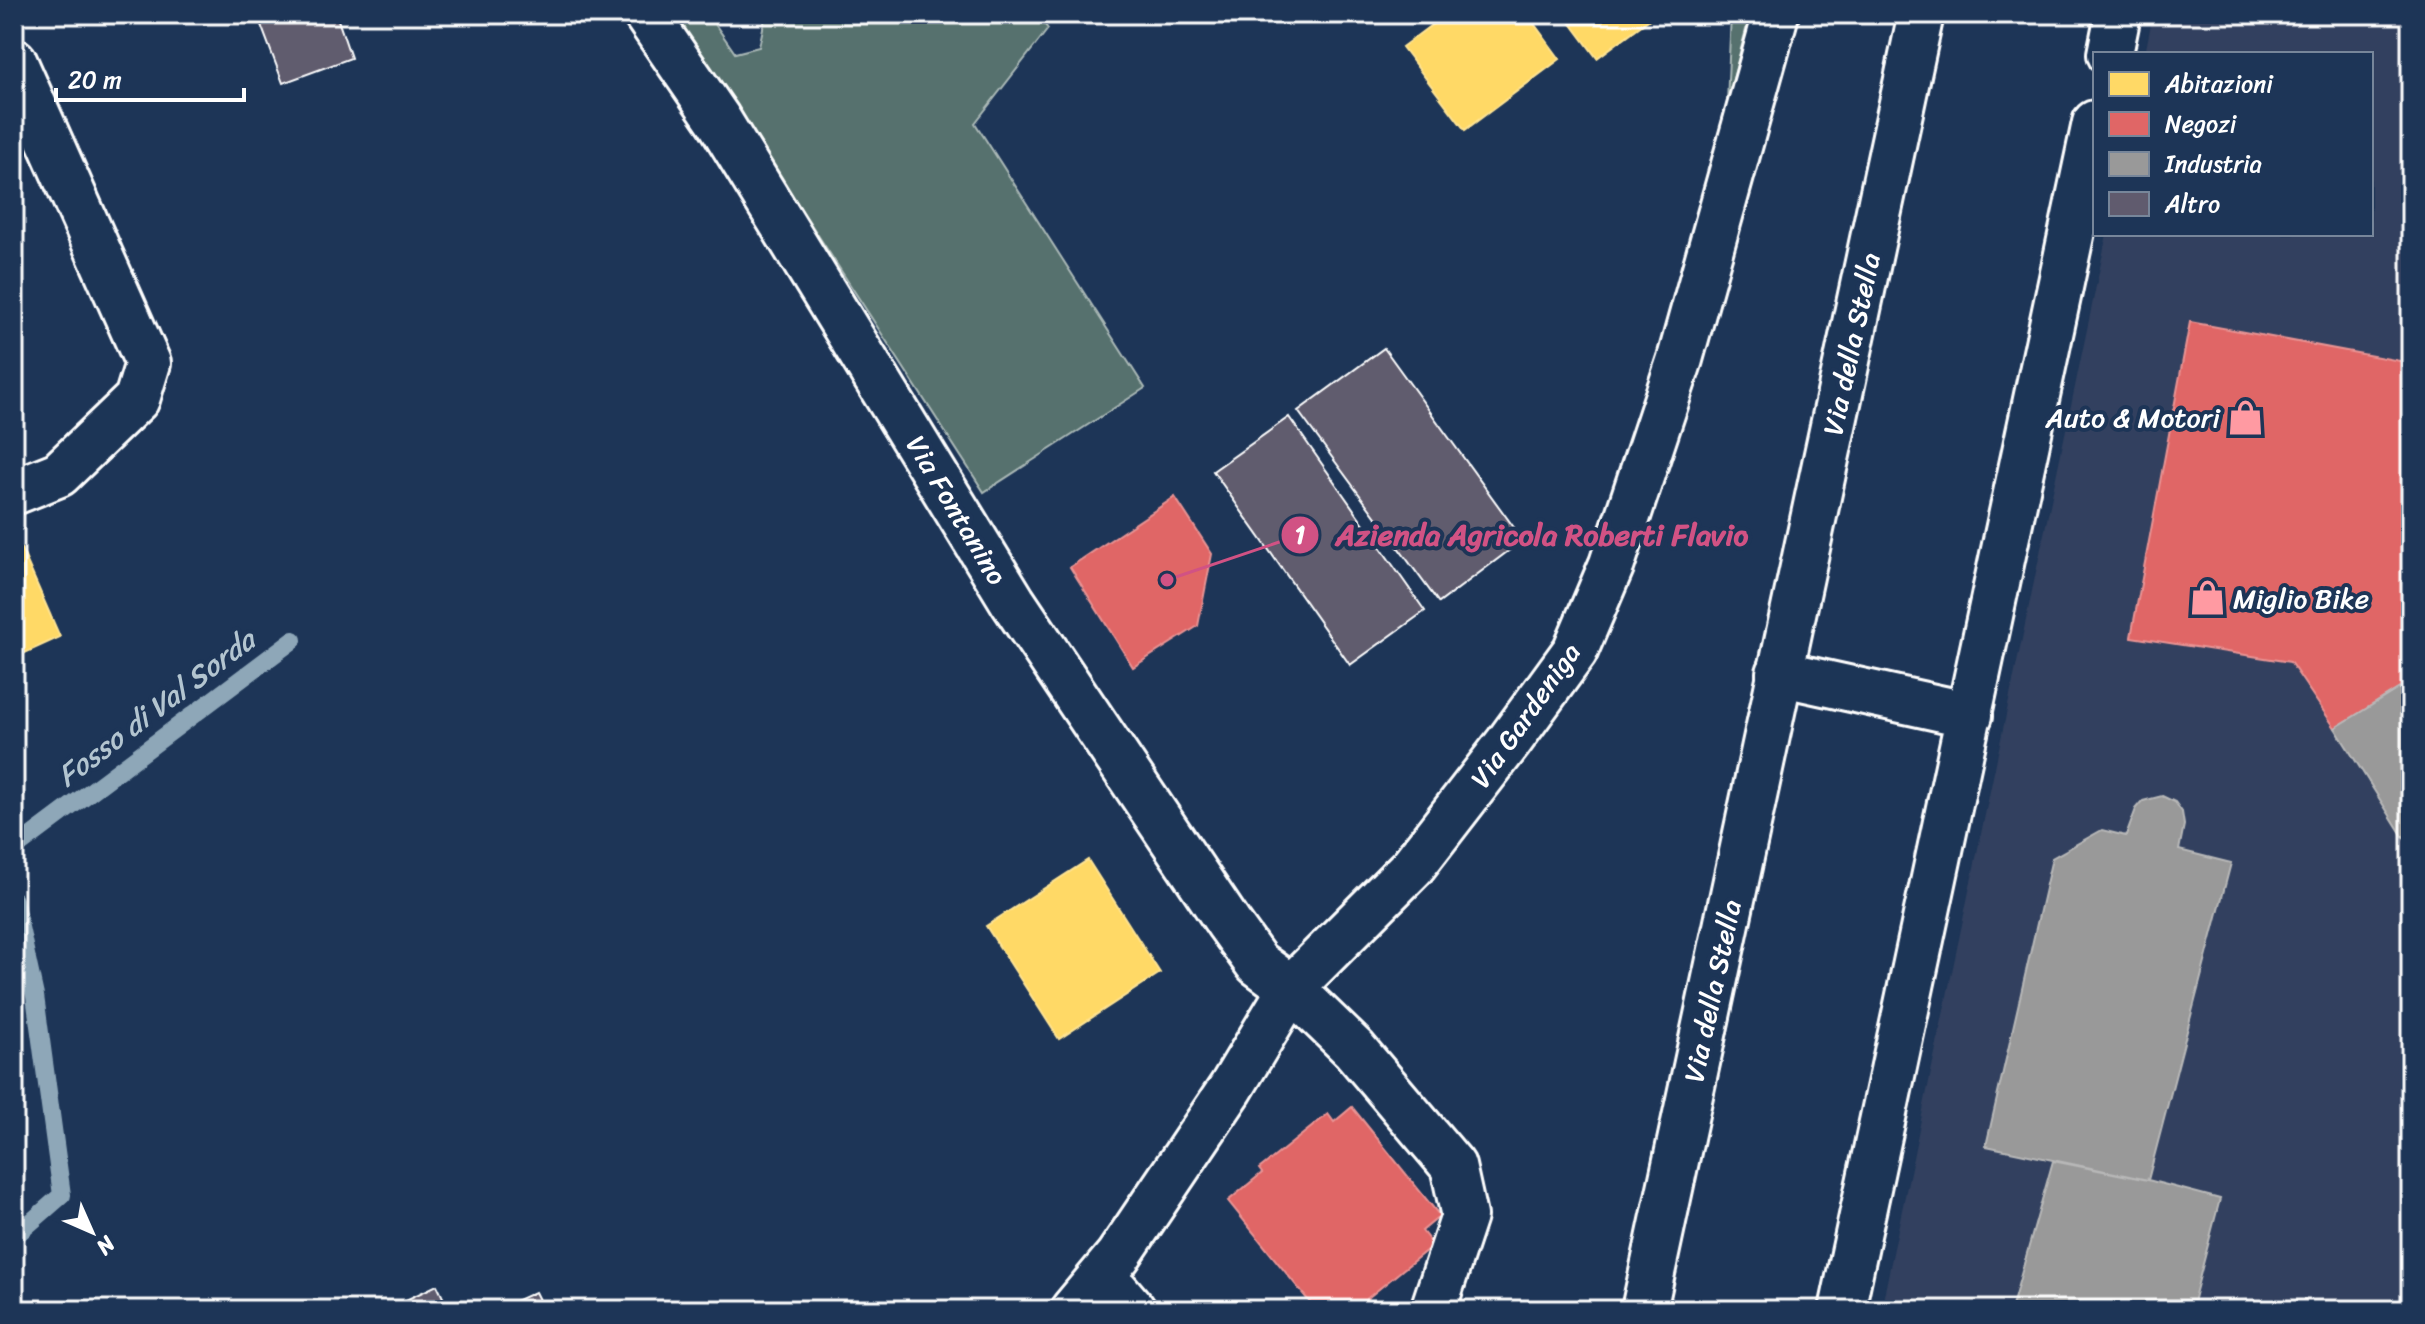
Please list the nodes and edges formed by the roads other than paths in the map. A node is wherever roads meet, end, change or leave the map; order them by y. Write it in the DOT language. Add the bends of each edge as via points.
graph roads {
  1 [pos="646,14"];
  2 [pos="1776,14"];
  3 [pos="1921,14"];
  4 [pos="2118,14"];
  5 [pos="2110,52"];
  6 [pos="14,61"];
  7 [pos="2093,132"];
  8 [pos="14,492"];
  9 [pos="1779,673"];
  10 [pos="1970,715"];
  11 [pos="1291,988"];
  12 [pos="1103,1275"];
  13 [pos="1073,1310"];
  14 [pos="1133,1310"];
  15 [pos="1433,1310"];
  16 [pos="1644,1310"];
  17 [pos="1842,1310"];
  1 -- 11 [label="street, Via Fontanino" via="718,119 1013,602 1257,963"];
  2 -- 11 [label="street, Via Gardeniga" via="1680,359 1612,564 1575,651 1412,867"];
  3 -- 9 [label="street, Via della Stella"];
  4 -- 5 [label="street"];
  6 -- 8 [label="street" via="148,363 137,399 59,474"];
  7 -- 10 [label="street"];
  9 -- 10 [label="street"];
  9 -- 16 [label="street, Via della Stella"];
  10 -- 17 [label="street"];
  11 -- 12 [label="street, Via Gardeniga" via="1231,1088"];
  11 -- 15 [label="street, Via Fontanino" via="1354,1049 1453,1166 1464,1216"];
  12 -- 13 [label="street, Via Gardeniga"];
  12 -- 14 [label="street"];
}
